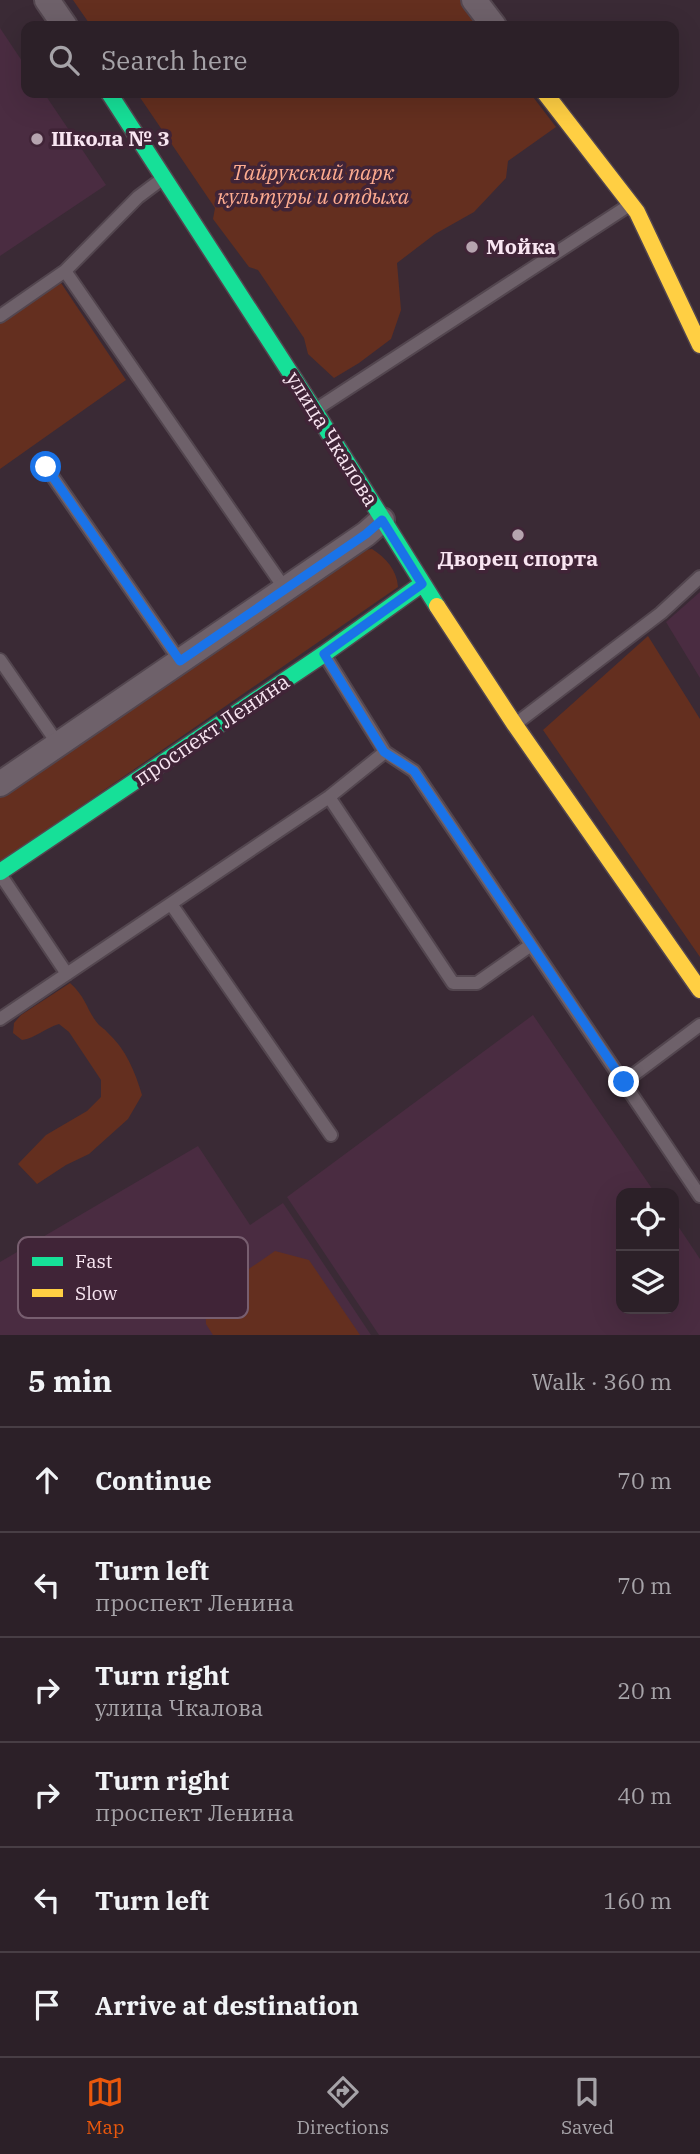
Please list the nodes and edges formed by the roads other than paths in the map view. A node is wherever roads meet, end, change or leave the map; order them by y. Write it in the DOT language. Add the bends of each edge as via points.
graph roads {
  1 [pos="47,0"];
  2 [pos="474,0"];
  3 [pos="62,21"];
  4 [pos="490,21"];
  5 [pos="112,98"];
  6 [pos="549,98"];
  7 [pos="165,177"];
  8 [pos="631,204"];
  9 [pos="65,271"];
  10 [pos="0,316"];
  11 [pos="700,345"];
  12 [pos="315,411"];
  13 [pos="46,467"];
  14 [pos="382,520"];
  15 [pos="700,577"];
  16 [pos="422,584"];
  17 [pos="285,589"];
  18 [pos="324,654"];
  19 [pos="0,660"];
  20 [pos="180,661"];
  21 [pos="514,724"];
  22 [pos="58,744"];
  23 [pos="384,752"];
  24 [pos="0,784"];
  25 [pos="329,797"];
  26 [pos="0,873"];
  27 [pos="171,904"];
  28 [pos="531,945"];
  29 [pos="67,974"];
  30 [pos="700,990"];
  31 [pos="0,1019"];
  32 [pos="700,1025"];
  33 [pos="624,1082"];
  34 [pos="331,1135"];
  35 [pos="700,1196"];
  1 -- 3 [label="street"];
  2 -- 4 [label="street"];
  5 -- 7 [label="street, улица Чкалова"];
  6 -- 8 [label="street"];
  7 -- 9 [label="lane" via="138,197"];
  7 -- 12 [label="street, улица Чкалова"];
  8 -- 11 [label="street"];
  8 -- 12 [label="lane"];
  9 -- 10 [label="lane"];
  9 -- 17 [label="lane"];
  12 -- 14 [label="street, улица Чкалова"];
  13 -- 20 [label="lane"];
  14 -- 16 [label="street, улица Чкалова"];
  14 -- 17 [label="street"];
  15 -- 21 [label="lane" via="661,613"];
  16 -- 18 [label="street, проспект Ленина"];
  16 -- 21 [label="street, улица Чкалова"];
  17 -- 20 [label="street"];
  18 -- 23 [label="lane"];
  18 -- 26 [label="street, проспект Ленина"];
  19 -- 22 [label="lane"];
  20 -- 22 [label="street"];
  21 -- 30 [label="street, улица Чкалова"];
  22 -- 24 [label="street"];
  23 -- 25 [label="lane"];
  23 -- 28 [label="lane" via="414,771"];
  25 -- 27 [label="lane"];
  25 -- 28 [label="lane" via="453,984 477,984"];
  26 -- 29 [label="lane"];
  27 -- 29 [label="lane"];
  27 -- 34 [label="lane"];
  28 -- 33 [label="lane"];
  29 -- 31 [label="lane"];
  32 -- 33 [label="lane"];
  33 -- 35 [label="lane"];
}
